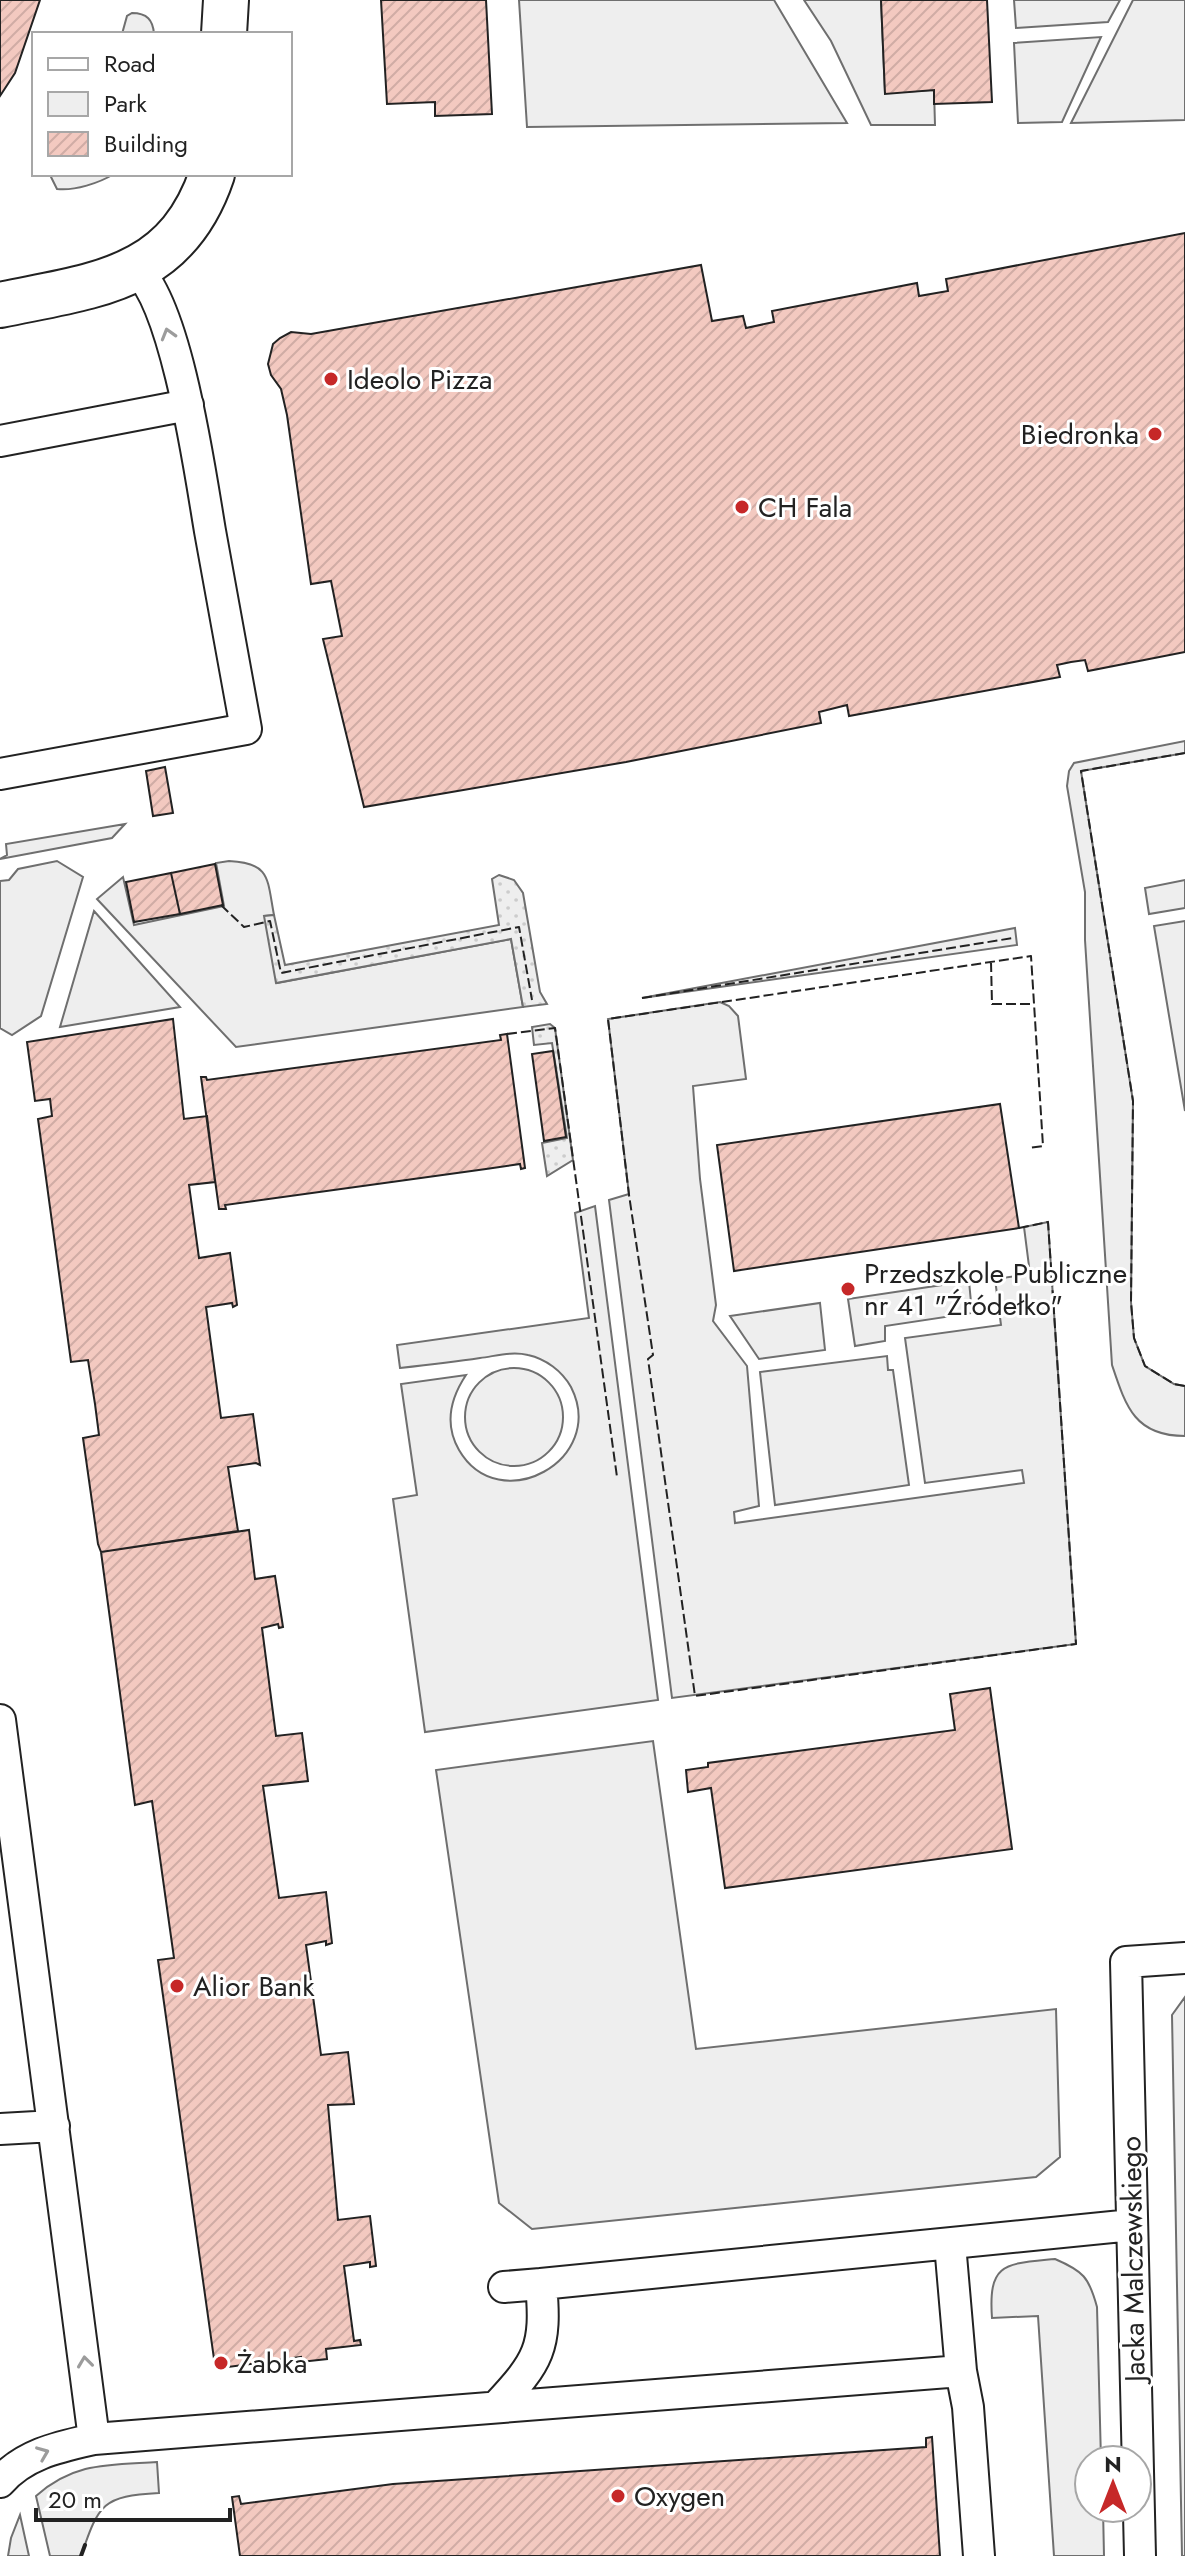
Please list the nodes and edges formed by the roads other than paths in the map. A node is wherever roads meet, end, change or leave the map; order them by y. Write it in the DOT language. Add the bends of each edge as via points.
graph roads {
  1 [pos="226,0"];
  2 [pos="224,32"];
  3 [pos="211,176"];
  4 [pos="136,269"];
  5 [pos="0,305"];
  6 [pos="188,405"];
  7 [pos="0,441"];
  8 [pos="0,774"];
  9 [pos="0,1720"];
  10 [pos="1185,1958"];
  11 [pos="54,2126"];
  12 [pos="0,2129"];
  13 [pos="1132,2225"];
  14 [pos="950,2244"];
  15 [pos="541,2284"];
  16 [pos="504,2287"];
  17 [pos="961,2371"];
  18 [pos="496,2407"];
  19 [pos="94,2439"];
  20 [pos="0,2482"];
  21 [pos="979,2556"];
  22 [pos="1140,2556"];
  1 -- 2 [label="street"];
  3 -- 4 [label="street" via="179,236"];
  4 -- 5 [label="street" via="89,287"];
  6 -- 4 [label="lane, one-way" via="165,322 149,283"];
  6 -- 7 [label="lane"];
  6 -- 8 [label="lane" via="246,729"];
  9 -- 11 [label="lane"];
  10 -- 13 [label="lane, Jacka Malczewskiego" via="1126,1962"];
  11 -- 12 [label="lane"];
  19 -- 11 [label="lane, one-way"];
  13 -- 14 [label="lane"];
  13 -- 22 [label="lane, Jacka Malczewskiego"];
  14 -- 15 [label="lane"];
  14 -- 17 [label="lane"];
  15 -- 16 [label="lane"];
  15 -- 18 [label="lane" via="545,2322 538,2353 523,2379"];
  17 -- 18 [label="lane"];
  17 -- 21 [label="lane"];
  18 -- 19 [label="lane"];
  20 -- 19 [label="lane, one-way" via="33,2457"];
}
